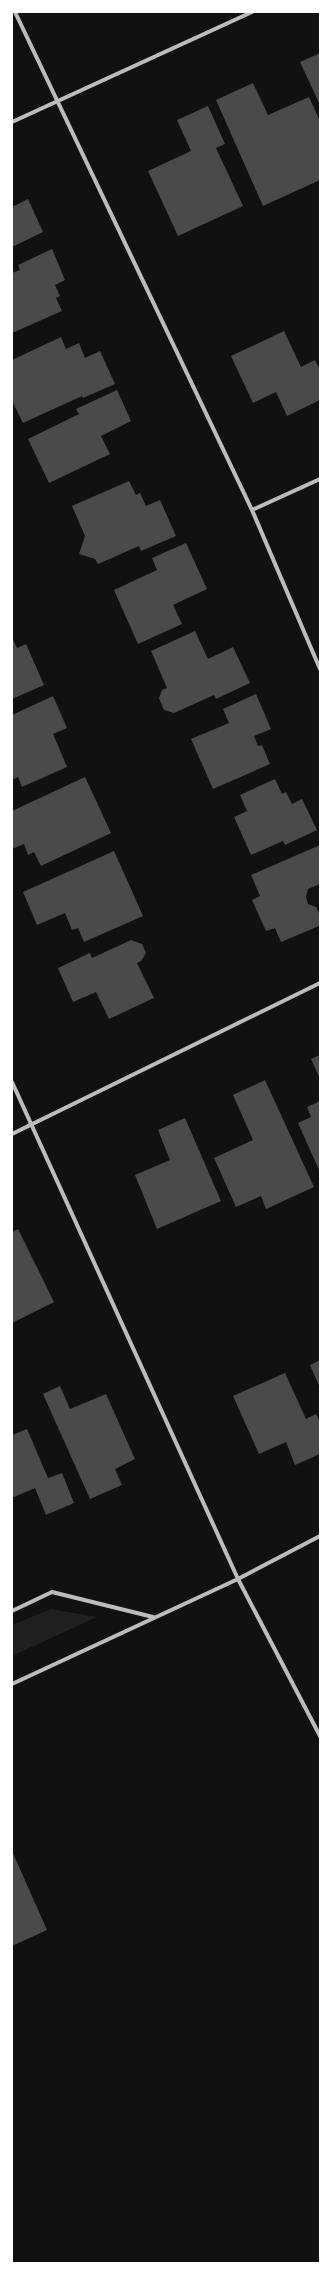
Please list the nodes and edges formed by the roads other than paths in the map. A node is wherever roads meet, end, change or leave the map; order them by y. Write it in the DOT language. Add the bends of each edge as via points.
graph roads {
  1 [pos="15,12"];
  2 [pos="252,12"];
  3 [pos="56,102"];
  4 [pos="12,122"];
  5 [pos="320,479"];
  6 [pos="252,510"];
  7 [pos="320,669"];
  8 [pos="320,983"];
  9 [pos="12,1082"];
  10 [pos="32,1125"];
  11 [pos="12,1134"];
  12 [pos="320,1536"];
  13 [pos="238,1579"];
  14 [pos="12,1610"];
  15 [pos="153,1617"];
  16 [pos="12,1684"];
  17 [pos="320,1736"];
  1 -- 3 [label="street"];
  2 -- 3 [label="street"];
  3 -- 4 [label="street"];
  3 -- 6 [label="street"];
  5 -- 6 [label="street"];
  6 -- 7 [label="street"];
  8 -- 10 [label="street"];
  9 -- 10 [label="street"];
  10 -- 11 [label="street"];
  10 -- 13 [label="street"];
  12 -- 13 [label="street"];
  13 -- 15 [label="street"];
  13 -- 17 [label="street"];
  14 -- 15 [label="street" via="52,1592"];
  15 -- 16 [label="street"];
}
